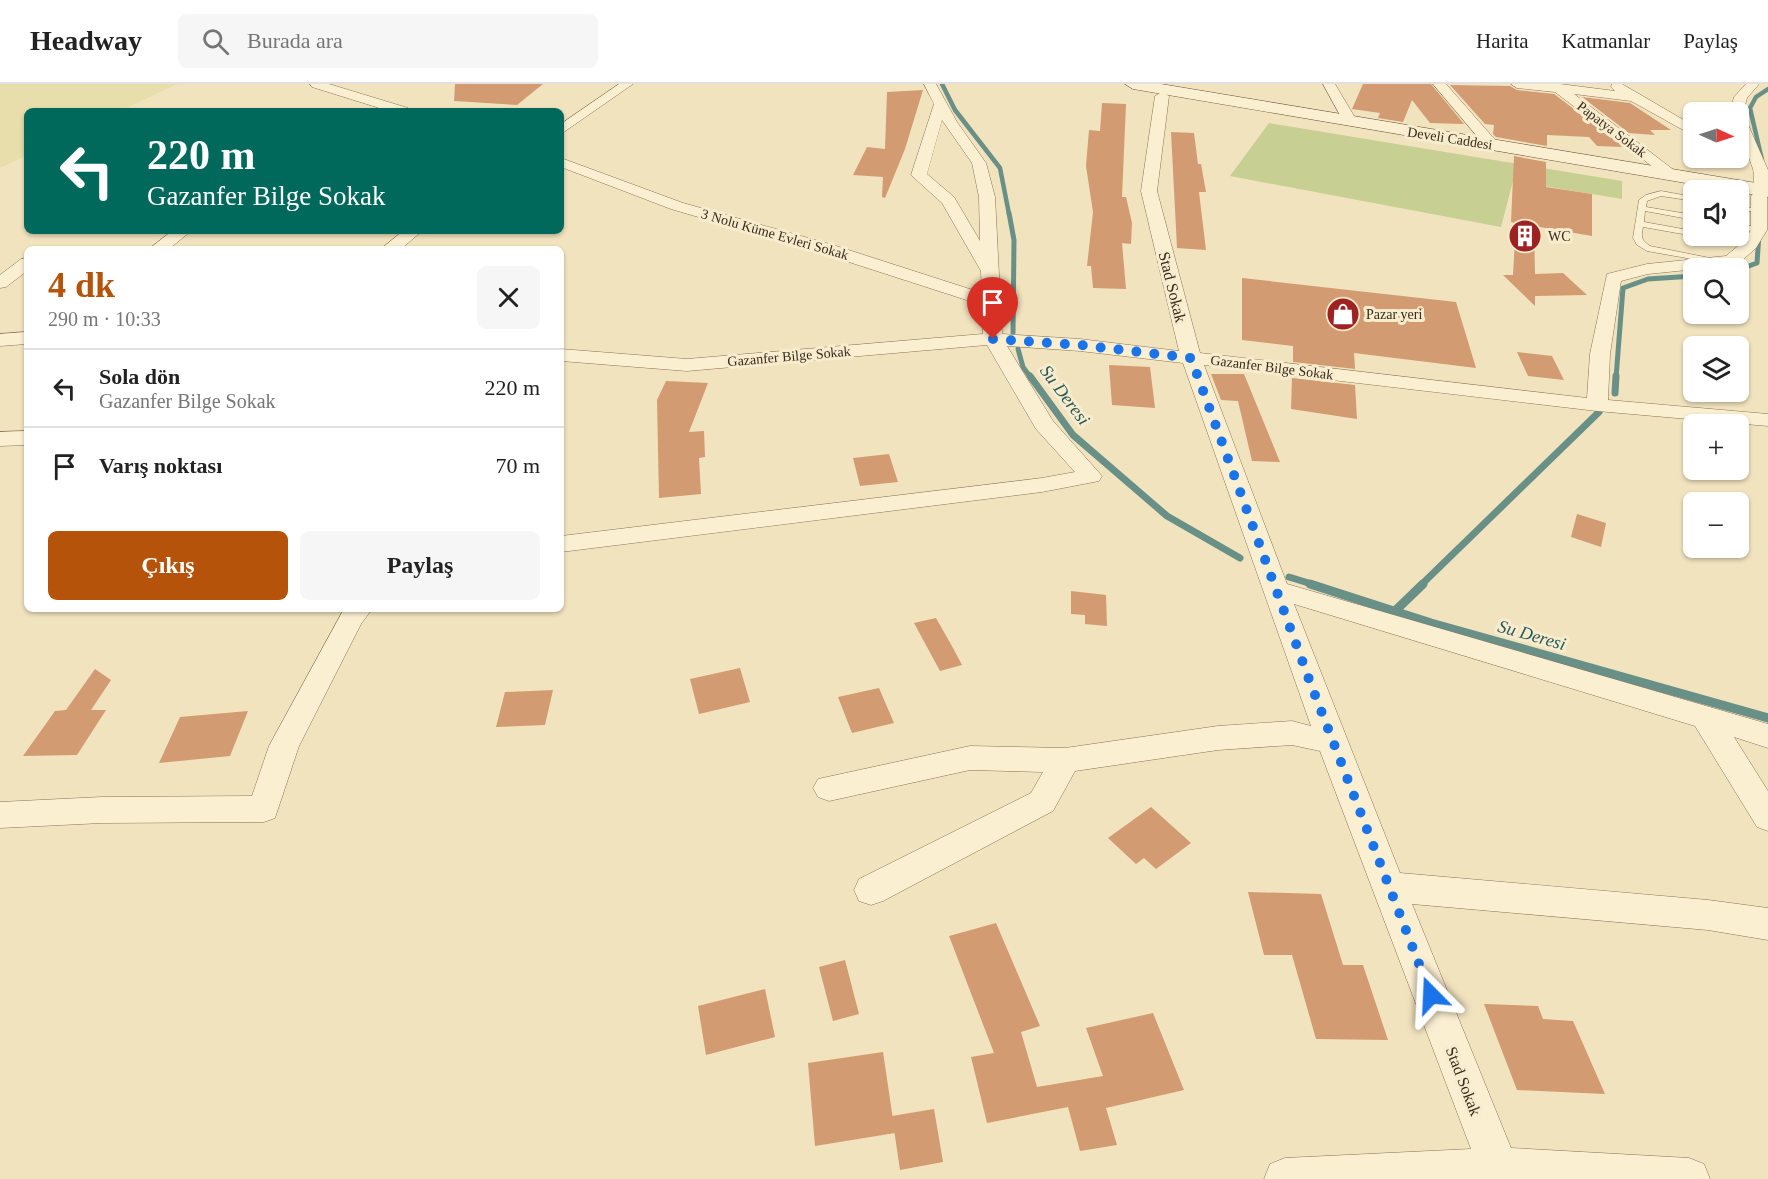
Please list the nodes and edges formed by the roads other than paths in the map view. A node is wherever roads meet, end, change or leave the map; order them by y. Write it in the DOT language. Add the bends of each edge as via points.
graph roads {
  1 [pos="316,84"];
  2 [pos="627,84"];
  3 [pos="930,84"];
  4 [pos="1329,84"];
  5 [pos="1439,84"];
  6 [pos="1517,84"];
  7 [pos="1613,84"];
  8 [pos="1754,84"];
  9 [pos="1556,86"];
  10 [pos="1141,88"];
  11 [pos="1632,97"];
  12 [pos="1740,102"];
  13 [pos="940,104"];
  14 [pos="393,108"];
  15 [pos="1350,121"];
  16 [pos="1683,126"];
  17 [pos="564,128"];
  18 [pos="1749,139"];
  19 [pos="1492,145"];
  20 [pos="564,163"];
  21 [pos="1749,164"];
  22 [pos="1764,172"];
  23 [pos="1671,174"];
  24 [pos="1683,183"];
  25 [pos="1683,197"];
  26 [pos="1763,197"];
  27 [pos="1749,203"];
  28 [pos="1641,208"];
  29 [pos="1683,216"];
  30 [pos="1640,224"];
  31 [pos="1683,232"];
  32 [pos="1749,233"];
  33 [pos="179,234"];
  34 [pos="410,234"];
  35 [pos="1749,237"];
  36 [pos="1755,237"];
  37 [pos="162,246"];
  38 [pos="394,246"];
  39 [pos="1696,258"];
  40 [pos="1734,258"];
  41 [pos="24,265"];
  42 [pos="1683,266"];
  43 [pos="990,272"];
  44 [pos="0,283"];
  45 [pos="991,302"];
  46 [pos="24,338"];
  47 [pos="993,339"];
  48 [pos="0,340"];
  49 [pos="564,355"];
  50 [pos="1191,358"];
  51 [pos="1597,405"];
  52 [pos="1768,420"];
  53 [pos="564,544"];
  54 [pos="1275,589"];
  55 [pos="356,612"];
  56 [pos="1706,718"];
  57 [pos="1768,736"];
  58 [pos="1332,742"];
  59 [pos="1065,760"];
  60 [pos="829,788"];
  61 [pos="0,815"];
  62 [pos="1768,818"];
  63 [pos="1389,887"];
  64 [pos="871,890"];
  65 [pos="1768,924"];
  66 [pos="1500,1173"];
  67 [pos="1285,1179"];
  68 [pos="1689,1179"];
  1 -- 14 [label="street"];
  2 -- 17 [label="street"];
  3 -- 13 [label="street"];
  4 -- 15 [label="street"];
  5 -- 19 [label="street"];
  6 -- 9 [label="street"];
  7 -- 11 [label="street"];
  8 -- 12 [label="street"];
  9 -- 11 [label="street"];
  9 -- 23 [label="street, Papatya Sokak"];
  10 -- 15 [label="main road, Develi Caddesi"];
  10 -- 24 [label="main road, Develi Caddesi"];
  10 -- 50 [label="street, Stad Sokak" via="1149,192"];
  11 -- 16 [label="street"];
  13 -- 43 [label="street" via="979,163 987,197"];
  13 -- 43 [label="street" via="919,175 948,200"];
  15 -- 19 [label="main road, Develi Caddesi"];
  18 -- 22 [label="street"];
  19 -- 23 [label="main road, Develi Caddesi"];
  20 -- 45 [label="street, 3 Nolu Küme Evleri Sokak" via="677,206"];
  21 -- 22 [label="street"];
  22 -- 26 [label="street"];
  23 -- 26 [label="main road, Develi Caddesi"];
  25 -- 28 [label="lane" via="1656,193 1643,200"];
  26 -- 27 [label="lane"];
  26 -- 36 [label="street"];
  28 -- 29 [label="lane"];
  28 -- 30 [label="lane"];
  30 -- 31 [label="lane"];
  30 -- 39 [label="lane" via="1637,238 1647,248"];
  32 -- 36 [label="lane"];
  33 -- 37 [label="street"];
  34 -- 38 [label="street"];
  35 -- 36 [label="lane"];
  36 -- 40 [label="street"];
  41 -- 44 [label="street"];
  42 -- 51 [label="street" via="1613,278 1599,354"];
  43 -- 45 [label="street"];
  45 -- 47 [label="street"];
  46 -- 48 [label="street"];
  47 -- 49 [label="street, Gazanfer Bilge Sokak" via="687,365"];
  47 -- 50 [label="street, Gazanfer Bilge Sokak"];
  47 -- 53 [label="street" via="1044,423 1091,476"];
  50 -- 51 [label="street, Gazanfer Bilge Sokak"];
  50 -- 54 [label="street, Stad Sokak"];
  51 -- 52 [label="street, Gazanfer Bilge Sokak"];
  54 -- 56 [label="street"];
  54 -- 58 [label="street, Stad Sokak"];
  55 -- 61 [label="street" via="284,746 264,809"];
  56 -- 57 [label="street"];
  56 -- 62 [label="street"];
  58 -- 59 [label="street" via="1292,733 1218,738"];
  58 -- 63 [label="street, Stad Sokak"];
  59 -- 60 [label="street" via="970,758"];
  59 -- 64 [label="street" via="1042,802"];
  63 -- 65 [label="street" via="1708,915"];
  63 -- 66 [label="street, Stad Sokak"];
  66 -- 67 [label="street"];
  66 -- 68 [label="street"];
}
